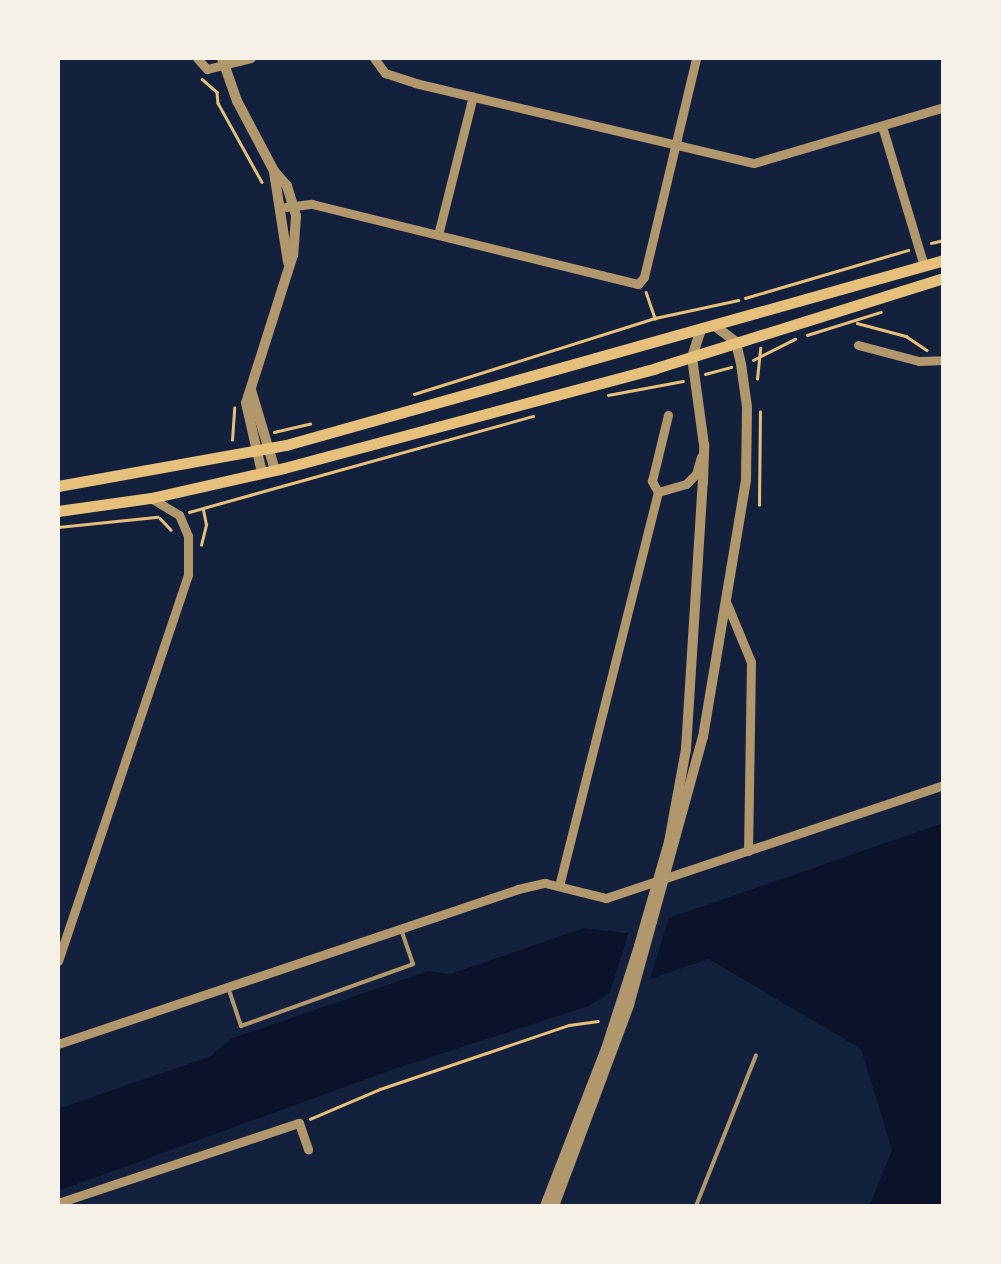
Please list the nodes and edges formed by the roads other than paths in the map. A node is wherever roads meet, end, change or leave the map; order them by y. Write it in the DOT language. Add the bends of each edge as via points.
graph roads {
  1 [pos="197,58"];
  2 [pos="251,58"];
  3 [pos="374,58"];
  4 [pos="696,58"];
  5 [pos="223,62"];
  6 [pos="473,96"];
  7 [pos="944,107"];
  8 [pos="882,126"];
  9 [pos="676,145"];
  10 [pos="288,207"];
  11 [pos="438,235"];
  12 [pos="944,260"];
  13 [pos="924,266"];
  14 [pos="944,278"];
  15 [pos="715,326"];
  16 [pos="701,330"];
  17 [pos="736,342"];
  18 [pos="858,345"];
  19 [pos="692,357"];
  20 [pos="939,360"];
  21 [pos="251,390"];
  22 [pos="668,416"];
  23 [pos="704,445"];
  24 [pos="263,450"];
  25 [pos="269,472"];
  26 [pos="58,486"];
  27 [pos="658,492"];
  28 [pos="151,498"];
  29 [pos="58,511"];
  30 [pos="726,604"];
  31 [pos="944,785"];
  32 [pos="674,840"];
  33 [pos="748,851"];
  34 [pos="559,886"];
  35 [pos="401,929"];
  36 [pos="58,962"];
  37 [pos="228,988"];
  38 [pos="58,1044"];
  39 [pos="756,1056"];
  40 [pos="576,1138"];
  41 [pos="308,1149"];
  42 [pos="58,1202"];
  43 [pos="545,1206"];
  44 [pos="554,1206"];
  45 [pos="696,1206"];
  1 -- 5 [label="street" via="207,69"];
  2 -- 5 [label="street"];
  3 -- 6 [label="street" via="382,70"];
  4 -- 9 [label="street"];
  5 -- 10 [label="street" via="236,101 287,186"];
  6 -- 9 [label="street"];
  6 -- 11 [label="street"];
  7 -- 8 [label="street"];
  8 -- 9 [label="street" via="754,163"];
  8 -- 13 [label="street"];
  9 -- 11 [label="street" via="638,284"];
  10 -- 11 [label="street" via="312,204"];
  10 -- 21 [label="street" via="288,262"];
  12 -- 13 [label="main road"];
  13 -- 15 [label="main road"];
  14 -- 17 [label="main road"];
  15 -- 16 [label="main road"];
  15 -- 17 [label="street"];
  16 -- 19 [label="street"];
  16 -- 24 [label="main road"];
  17 -- 19 [label="main road"];
  17 -- 30 [label="street" via="748,408 746,480"];
  18 -- 20 [label="street"];
  19 -- 23 [label="street"];
  19 -- 25 [label="main road"];
  21 -- 24 [label="street" via="266,434"];
  21 -- 24 [label="street" via="246,403"];
  22 -- 27 [label="street" via="652,482"];
  23 -- 27 [label="street" via="696,474"];
  23 -- 32 [label="street" via="686,749"];
  24 -- 25 [label="street"];
  24 -- 26 [label="main road"];
  25 -- 28 [label="main road"];
  27 -- 34 [label="street"];
  28 -- 29 [label="main road"];
  28 -- 36 [label="street" via="179,515 188,536 188,574"];
  30 -- 32 [label="street" via="704,736"];
  30 -- 33 [label="street" via="751,662"];
  31 -- 33 [label="street"];
  32 -- 40 [label="street"];
  33 -- 34 [label="street" via="606,898"];
  34 -- 35 [label="street" via="518,889"];
  35 -- 37 [label="street"];
  35 -- 37 [label="lane" via="413,964 241,1026"];
  37 -- 38 [label="street"];
  39 -- 45 [label="lane"];
  40 -- 43 [label="street"];
  40 -- 44 [label="street"];
  41 -- 42 [label="street" via="299,1123"];
}
